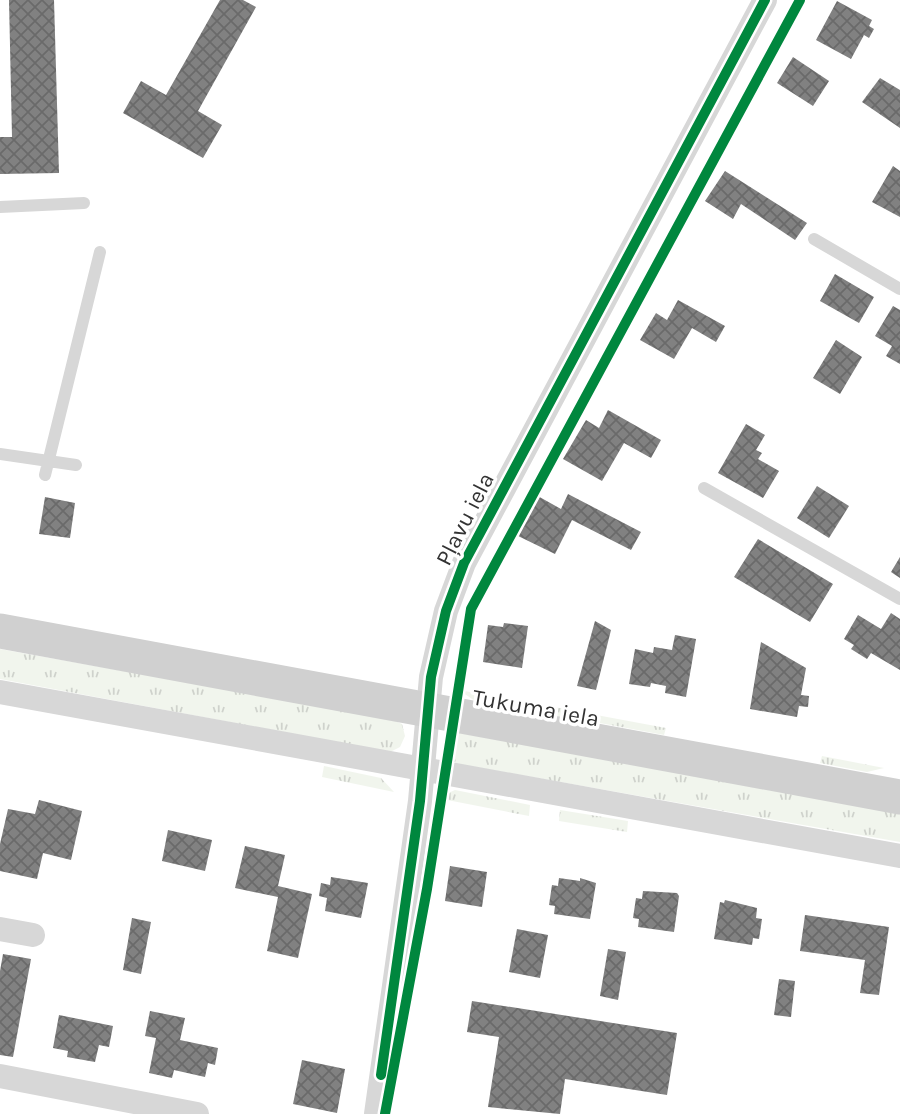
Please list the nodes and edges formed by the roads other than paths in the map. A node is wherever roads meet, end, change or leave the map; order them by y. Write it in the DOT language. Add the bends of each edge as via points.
graph roads {
  1 [pos="765,0"];
  2 [pos="84,203"];
  3 [pos="0,207"];
  4 [pos="814,239"];
  5 [pos="100,252"];
  6 [pos="900,289"];
  7 [pos="0,454"];
  8 [pos="47,461"];
  9 [pos="76,465"];
  10 [pos="45,475"];
  11 [pos="704,488"];
  12 [pos="900,599"];
  13 [pos="0,631"];
  14 [pos="0,692"];
  15 [pos="426,709"];
  16 [pos="422,771"];
  17 [pos="899,794"];
  18 [pos="900,856"];
  19 [pos="0,929"];
  20 [pos="33,935"];
  21 [pos="0,1076"];
  22 [pos="197,1114"];
  23 [pos="376,1114"];
  1 -- 15 [label="street, Pļavu iela" via="464,563 446,611"];
  2 -- 3 [label="lane"];
  4 -- 6 [label="lane"];
  5 -- 8 [label="lane"];
  7 -- 8 [label="lane"];
  8 -- 9 [label="lane"];
  8 -- 10 [label="lane"];
  11 -- 12 [label="lane"];
  13 -- 15 [label="street, Tukuma iela"];
  14 -- 16 [label="street"];
  15 -- 16 [label="street, Pļavu iela"];
  15 -- 17 [label="street, Tukuma iela"];
  16 -- 18 [label="street"];
  16 -- 23 [label="street, Pļavu iela"];
  19 -- 20 [label="street"];
  21 -- 22 [label="street"];
}
